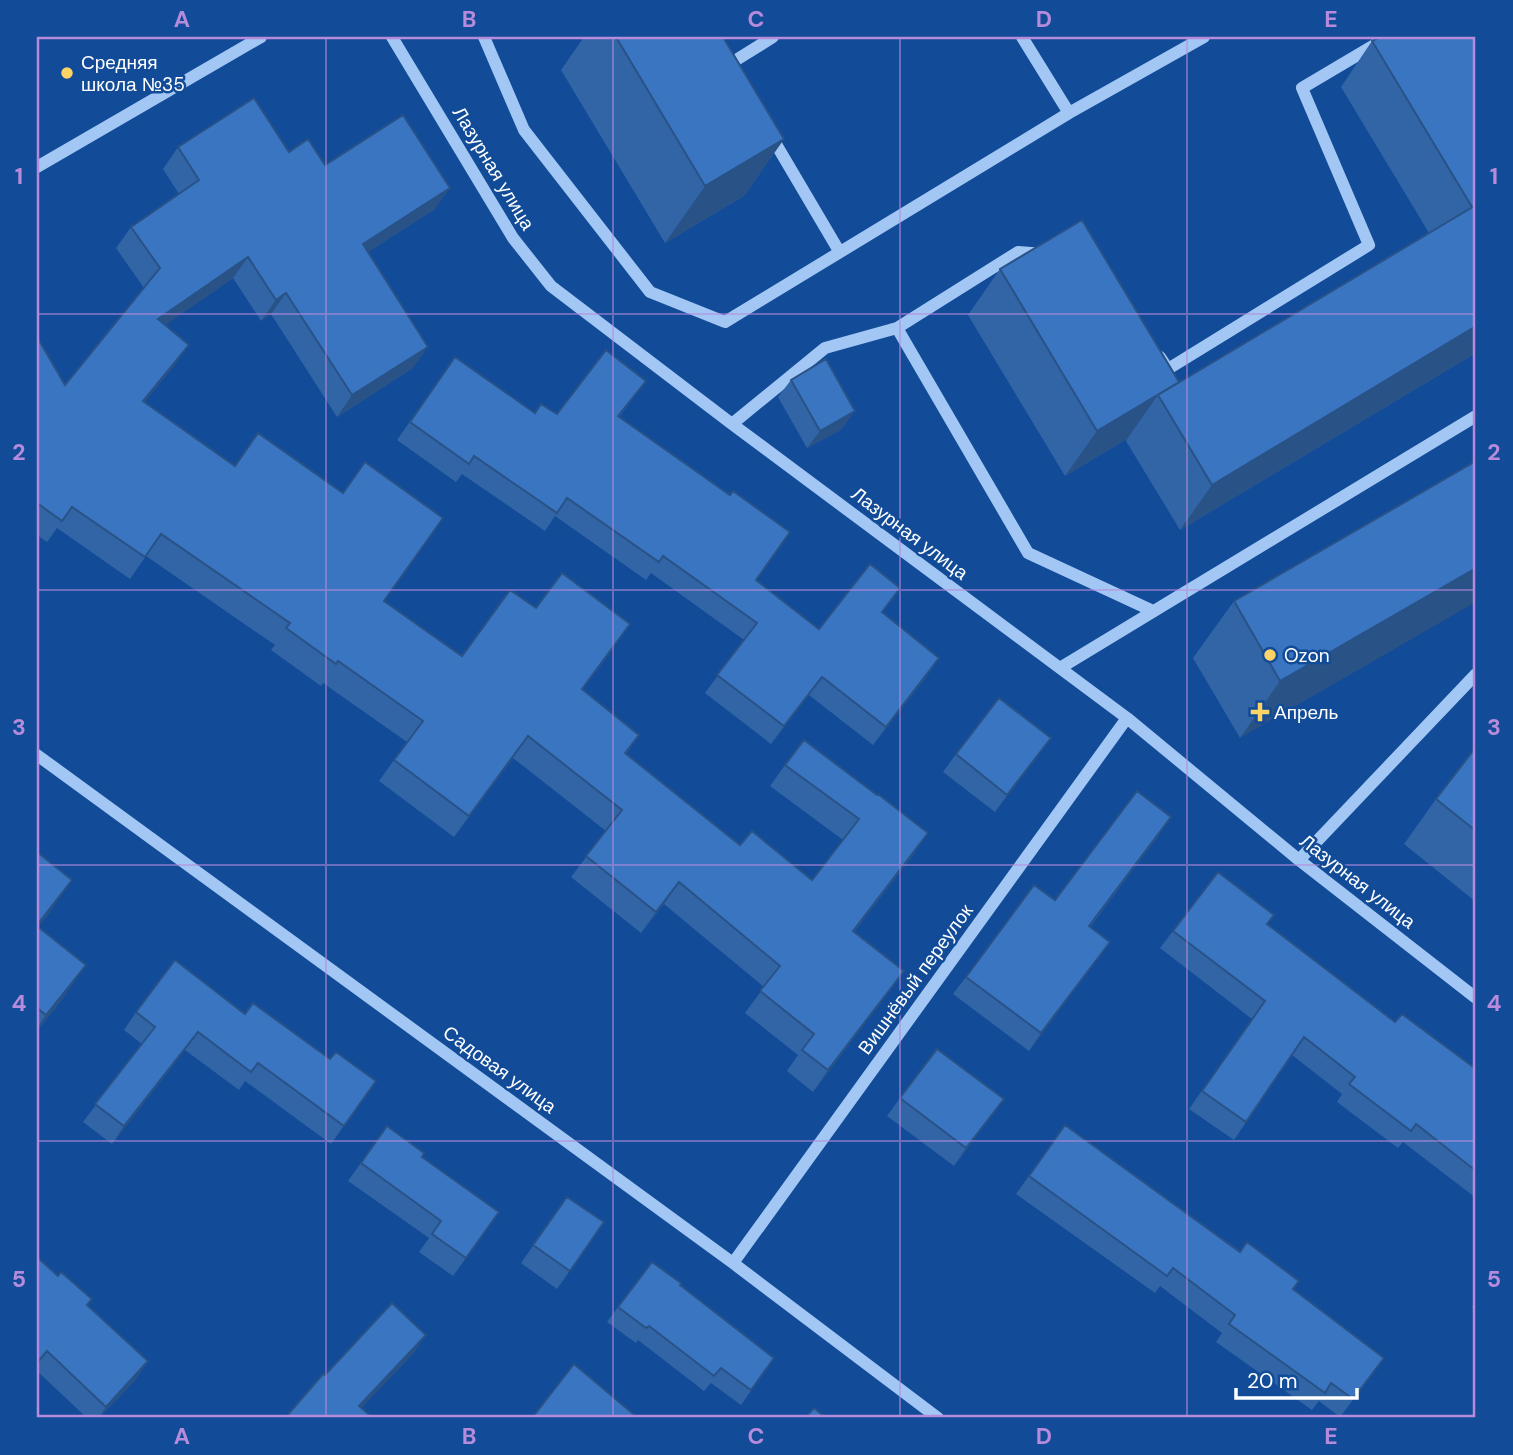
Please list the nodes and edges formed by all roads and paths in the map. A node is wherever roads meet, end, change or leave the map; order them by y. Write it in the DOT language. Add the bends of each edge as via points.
graph roads {
  1 [pos="261,37"];
  2 [pos="392,37"];
  3 [pos="484,37"];
  4 [pos="774,37"];
  5 [pos="1022,37"];
  6 [pos="1204,37"];
  7 [pos="1388,37"];
  8 [pos="735,76"];
  9 [pos="1069,113"];
  10 [pos="763,123"];
  11 [pos="37,167"];
  12 [pos="839,251"];
  13 [pos="1057,255"];
  14 [pos="897,328"];
  15 [pos="1153,348"];
  16 [pos="1476,416"];
  17 [pos="732,424"];
  18 [pos="1153,611"];
  19 [pos="1060,668"];
  20 [pos="1476,674"];
  21 [pos="1127,718"];
  22 [pos="37,755"];
  23 [pos="1299,860"];
  24 [pos="1476,998"];
  25 [pos="733,1263"];
  26 [pos="938,1418"];
  1 -- 11 [label="street"];
  2 -- 17 [label="street, Лазурная улица" via="513,238 551,286"];
  3 -- 12 [label="street" via="524,130 650,292 724,322"];
  4 -- 8 [label="street" via="728,65"];
  5 -- 9 [label="street"];
  6 -- 9 [label="street"];
  7 -- 15 [label="street" via="1302,88 1369,245 1168,369"];
  9 -- 12 [label="street"];
  10 -- 12 [label="street"];
  13 -- 14 [label="street" via="1018,251"];
  14 -- 17 [label="street" via="825,348"];
  14 -- 18 [label="street" via="1028,553"];
  16 -- 18 [label="street"];
  17 -- 19 [label="street, Лазурная улица"];
  18 -- 19 [label="street"];
  19 -- 21 [label="street, Лазурная улица"];
  20 -- 23 [label="street"];
  21 -- 23 [label="street, Лазурная улица"];
  21 -- 25 [label="street, Вишнёвый переулок"];
  22 -- 25 [label="street, Садовая улица"];
  23 -- 24 [label="street, Лазурная улица"];
  25 -- 26 [label="street, Садовая улица"];
}
